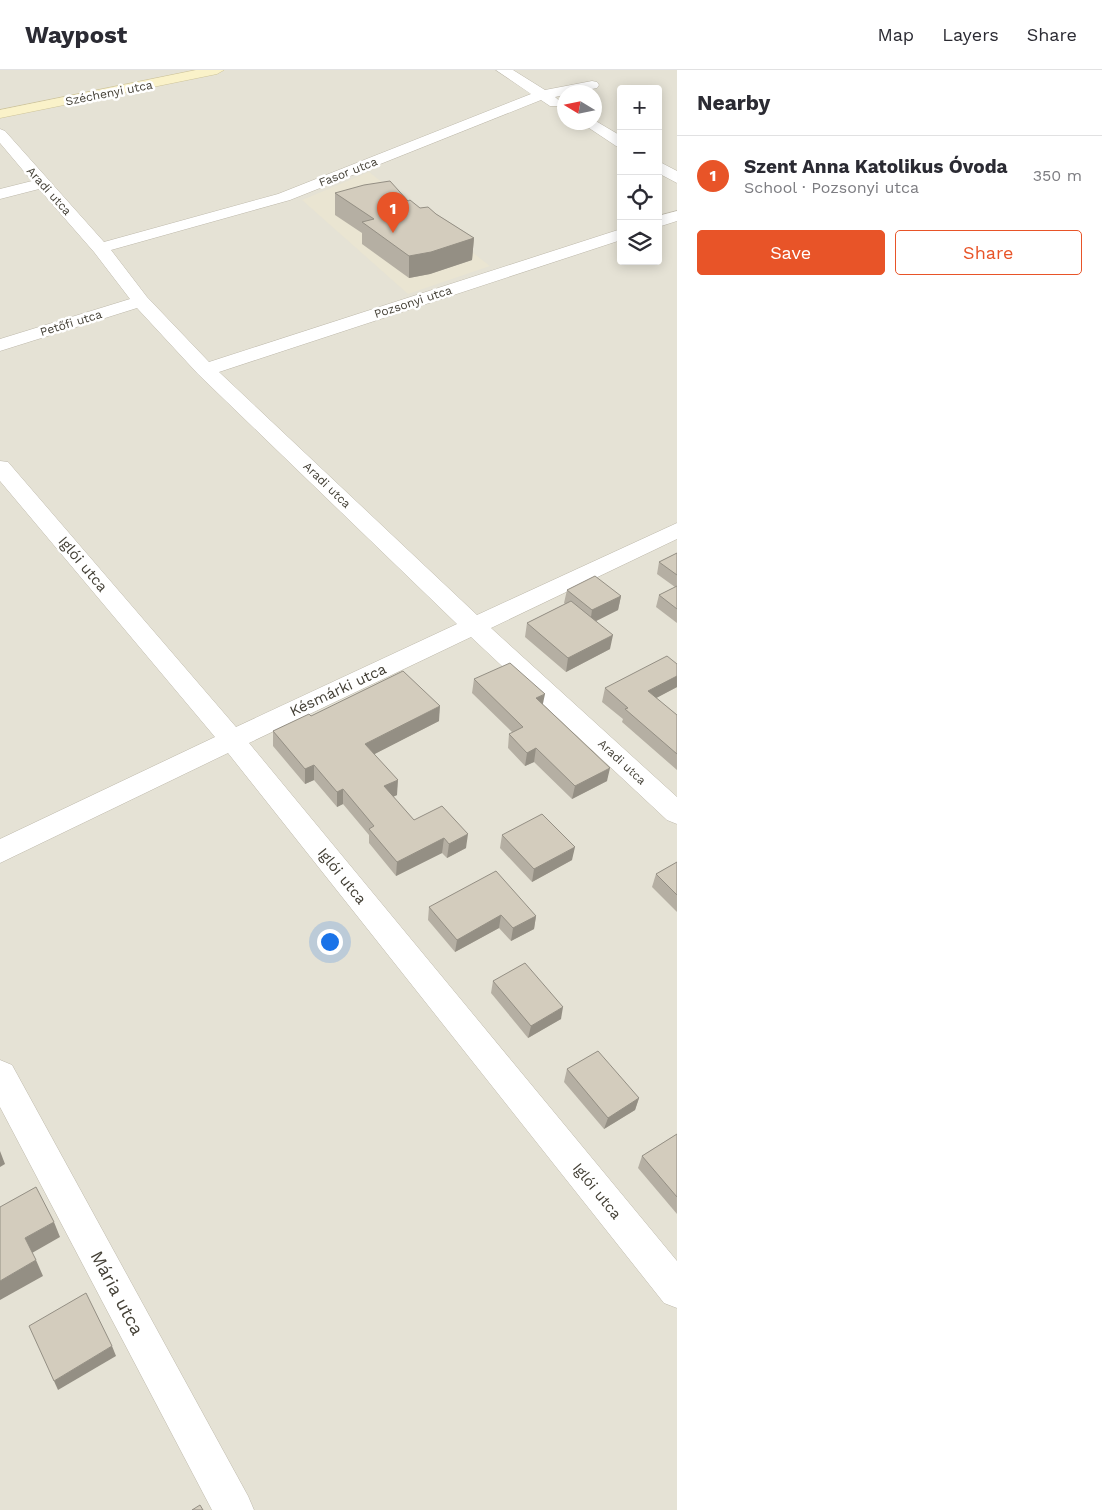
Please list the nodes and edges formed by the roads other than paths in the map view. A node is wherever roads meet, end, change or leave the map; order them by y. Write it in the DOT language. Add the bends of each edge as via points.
graph roads {
  1 [pos="217,70"];
  2 [pos="504,70"];
  3 [pos="557,92"];
  4 [pos="542,95"];
  5 [pos="557,105"];
  6 [pos="0,114"];
  7 [pos="600,130"];
  8 [pos="0,134"];
  9 [pos="617,141"];
  10 [pos="662,169"];
  11 [pos="677,178"];
  12 [pos="42,183"];
  13 [pos="0,194"];
  14 [pos="677,216"];
  15 [pos="662,221"];
  16 [pos="617,235"];
  17 [pos="100,248"];
  18 [pos="141,301"];
  19 [pos="0,345"];
  20 [pos="205,370"];
  21 [pos="0,467"];
  22 [pos="677,530"];
  23 [pos="475,626"];
  24 [pos="232,740"];
  25 [pos="677,813"];
  26 [pos="0,852"];
  27 [pos="0,1075"];
  28 [pos="677,1290"];
  29 [pos="234,1510"];
  1 -- 6 [label="main road, Széchenyi utca"];
  2 -- 4 [label="street"];
  3 -- 4 [label="street, Fasor utca"];
  4 -- 5 [label="street"];
  4 -- 17 [label="street, Fasor utca" via="284,197"];
  7 -- 9 [label="street"];
  8 -- 12 [label="street, Aradi utca"];
  10 -- 11 [label="street"];
  12 -- 13 [label="street"];
  12 -- 17 [label="street, Aradi utca"];
  14 -- 15 [label="street"];
  16 -- 20 [label="street, Pozsonyi utca"];
  17 -- 18 [label="street, Aradi utca"];
  18 -- 19 [label="street, Petőfi utca"];
  18 -- 20 [label="street, Aradi utca"];
  20 -- 23 [label="street, Aradi utca"];
  21 -- 24 [label="street, Iglói utca"];
  22 -- 23 [label="street, Késmárki utca"];
  23 -- 24 [label="street, Késmárki utca"];
  23 -- 25 [label="street, Aradi utca"];
  24 -- 26 [label="street, Késmárki utca"];
  24 -- 28 [label="street, Iglói utca"];
  27 -- 29 [label="street, Mária utca"];
}
